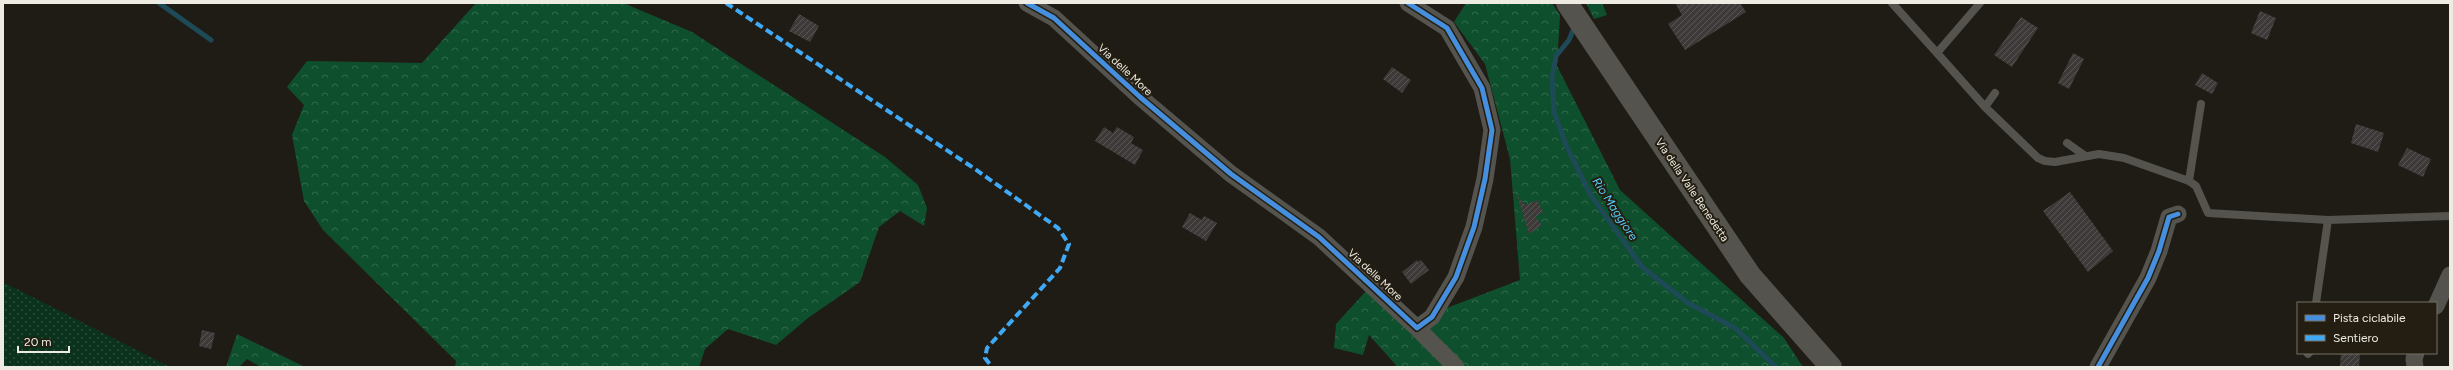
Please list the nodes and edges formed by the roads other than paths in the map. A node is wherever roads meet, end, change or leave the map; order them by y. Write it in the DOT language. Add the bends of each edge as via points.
graph roads {
  1 [pos="1026,3"];
  2 [pos="1408,3"];
  3 [pos="1567,3"];
  4 [pos="1892,3"];
  5 [pos="1980,3"];
  6 [pos="1937,53"];
  7 [pos="1995,93"];
  8 [pos="2201,104"];
  9 [pos="1985,107"];
  10 [pos="2067,143"];
  11 [pos="2084,155"];
  12 [pos="2189,181"];
  13 [pos="2178,214"];
  14 [pos="2450,216"];
  15 [pos="2328,220"];
  16 [pos="2450,275"];
  17 [pos="2316,302"];
  18 [pos="2437,304"];
  19 [pos="1417,328"];
  20 [pos="2416,354"];
  21 [pos="1456,367"];
  22 [pos="1831,367"];
  23 [pos="2098,367"];
  24 [pos="2415,367"];
  1 -- 19 [label="street, Via delle More" via="1054,18 1140,98 1231,174 1319,237"];
  2 -- 19 [label="street" via="1447,28 1482,88 1492,130 1486,180 1474,227 1456,277 1432,318"];
  3 -- 22 [label="main road, Via della Valle Benedetta" via="1750,275"];
  4 -- 6 [label="lane"];
  5 -- 6 [label="lane"];
  6 -- 9 [label="lane"];
  7 -- 9 [label="lane"];
  8 -- 12 [label="lane"];
  9 -- 11 [label="lane" via="2038,158 2055,162"];
  10 -- 11 [label="lane"];
  11 -- 12 [label="lane" via="2099,154 2124,158"];
  12 -- 15 [label="lane" via="2196,186 2208,213"];
  13 -- 23 [label="street" via="2168,217 2159,251 2148,278"];
  14 -- 15 [label="lane"];
  15 -- 17 [label="lane"];
  16 -- 18 [label="street"];
  19 -- 21 [label="street, Via delle More"];
  20 -- 24 [label="street"];
}
